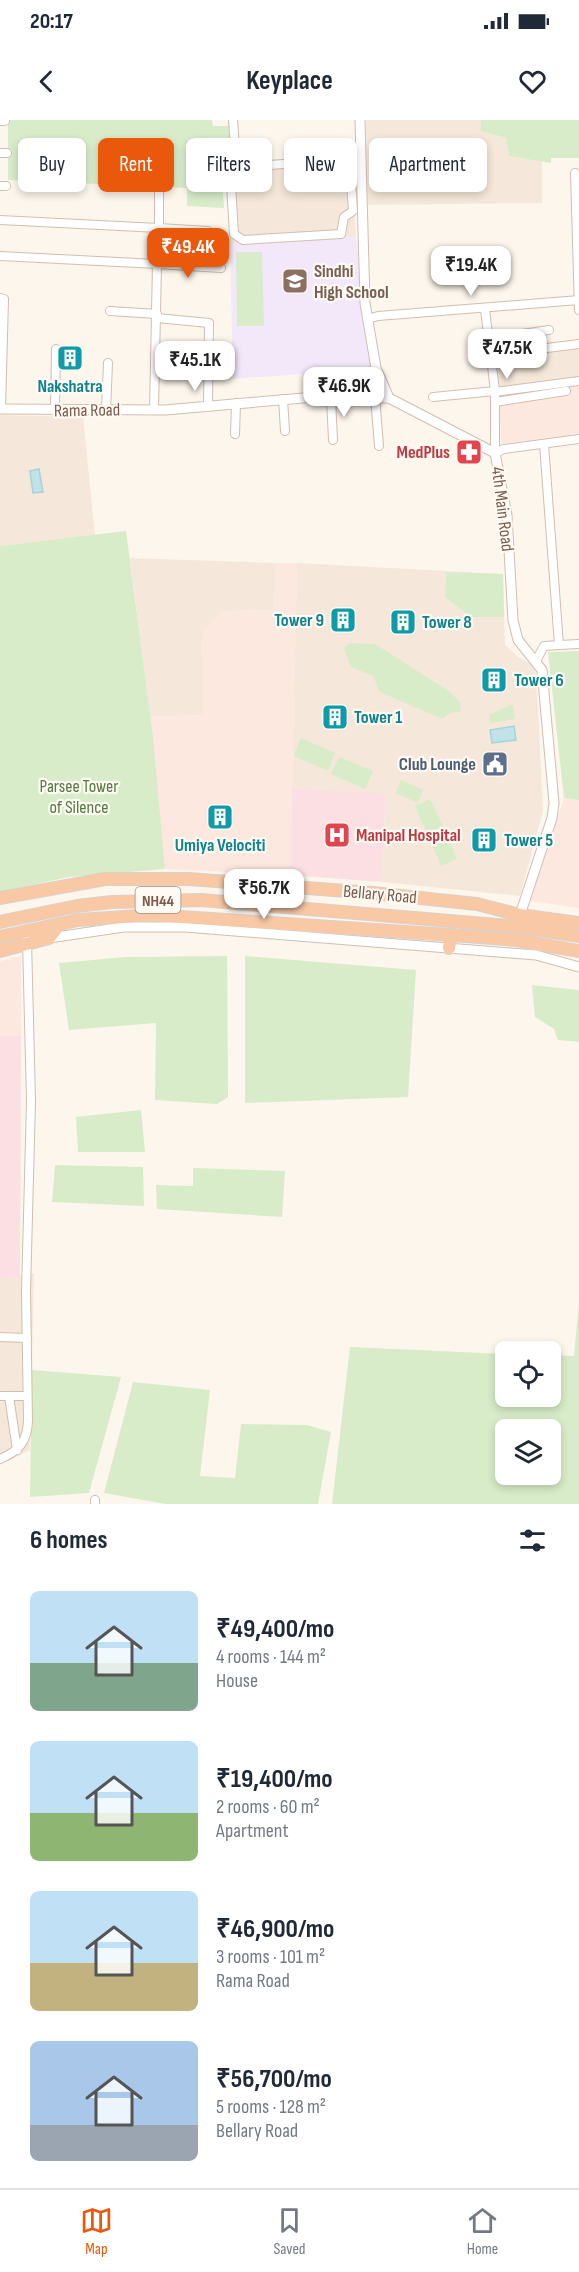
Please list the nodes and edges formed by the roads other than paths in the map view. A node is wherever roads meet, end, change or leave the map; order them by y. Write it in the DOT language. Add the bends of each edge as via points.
graph roads {
  1 [pos="233,120"];
  2 [pos="360,120"];
  3 [pos="234,138"];
  4 [pos="361,162"];
  5 [pos="575,173"];
  6 [pos="159,194"];
  7 [pos="0,220"];
  8 [pos="159,228"];
  9 [pos="208,231"];
  10 [pos="0,256"];
  11 [pos="157,264"];
  12 [pos="221,268"];
  13 [pos="0,298"];
  14 [pos="578,300"];
  15 [pos="485,309"];
  16 [pos="579,310"];
  17 [pos="110,311"];
  18 [pos="157,316"];
  19 [pos="368,320"];
  20 [pos="549,330"];
  21 [pos="489,339"];
  22 [pos="579,344"];
  23 [pos="56,349"];
  24 [pos="491,355"];
  25 [pos="108,363"];
  26 [pos="579,381"];
  27 [pos="566,391"];
  28 [pos="495,392"];
  29 [pos="331,397"];
  30 [pos="375,397"];
  31 [pos="433,397"];
  32 [pos="389,398"];
  33 [pos="283,399"];
  34 [pos="495,402"];
  35 [pos="236,403"];
  36 [pos="208,405"];
  37 [pos="0,409"];
  38 [pos="106,410"];
  39 [pos="154,410"];
  40 [pos="55,411"];
  41 [pos="285,431"];
  42 [pos="235,434"];
  43 [pos="579,439"];
  44 [pos="333,440"];
  45 [pos="544,444"];
  46 [pos="379,446"];
  47 [pos="495,453"];
  48 [pos="579,644"];
  49 [pos="560,645"];
  50 [pos="536,661"];
  51 [pos="0,898"];
  52 [pos="520,915"];
  53 [pos="0,922"];
  54 [pos="579,923"];
  55 [pos="60,924"];
  56 [pos="451,934"];
  57 [pos="579,936"];
  58 [pos="0,937"];
  59 [pos="27,937"];
  60 [pos="49,938"];
  61 [pos="449,948"];
  62 [pos="0,951"];
  63 [pos="579,951"];
  64 [pos="579,967"];
  65 [pos="0,1337"];
  66 [pos="27,1338"];
  67 [pos="0,1396"];
  68 [pos="9,1396"];
  69 [pos="27,1396"];
  70 [pos="17,1450"];
  71 [pos="0,1459"];
  1 -- 3 [label="street"];
  2 -- 4 [label="street"];
  4 -- 4 [label="street" via="350,169 353,211 344,217 341,234 243,240 234,234 230,168"];
  4 -- 19 [label="street"];
  5 -- 14 [label="street"];
  6 -- 8 [label="street"];
  7 -- 8 [label="street"];
  8 -- 9 [label="street"];
  8 -- 11 [label="street"];
  10 -- 11 [label="street"];
  11 -- 12 [label="street"];
  11 -- 18 [label="street"];
  13 -- 37 [label="street" via="4,298"];
  14 -- 15 [label="street"];
  14 -- 16 [label="street"];
  15 -- 19 [label="street" via="378,316"];
  15 -- 21 [label="street"];
  17 -- 18 [label="street"];
  18 -- 36 [label="street" via="209,323"];
  18 -- 39 [label="street"];
  19 -- 32 [label="street" via="376,368"];
  20 -- 21 [label="street"];
  21 -- 24 [label="street"];
  22 -- 24 [label="street"];
  23 -- 40 [label="street"];
  24 -- 28 [label="street"];
  25 -- 38 [label="street"];
  26 -- 28 [label="street"];
  27 -- 34 [label="street"];
  28 -- 31 [label="street"];
  28 -- 34 [label="street"];
  29 -- 30 [label="street, Rama Road"];
  29 -- 33 [label="street, Rama Road"];
  29 -- 44 [label="street"];
  30 -- 32 [label="street, Rama Road"];
  30 -- 46 [label="street"];
  32 -- 47 [label="street, 4th Main Road"];
  33 -- 35 [label="street, Rama Road"];
  33 -- 41 [label="street"];
  34 -- 47 [label="street"];
  35 -- 36 [label="street, Rama Road"];
  35 -- 42 [label="street"];
  36 -- 39 [label="street, Rama Road"];
  37 -- 40 [label="street, Rama Road"];
  38 -- 39 [label="street, Rama Road"];
  38 -- 40 [label="street, Rama Road"];
  43 -- 45 [label="street"];
  45 -- 47 [label="street"];
  45 -- 49 [label="street"];
  47 -- 50 [label="street, 4th Main Road" via="507,515 513,620 518,640"];
  48 -- 49 [label="street"];
  49 -- 50 [label="street" via="544,646"];
  50 -- 52 [label="street, 4th Main Road" via="542,670 545,690 554,803"];
  51 -- 52 [label="highway, Bellary Road" via="105,879 189,879 470,903"];
  52 -- 54 [label="highway, Bellary Road"];
  53 -- 57 [label="highway, Bellary Road / NH44" via="112,902 201,900 521,927"];
  55 -- 56 [label="highway, Bellary Road / NH44" via="115,915 163,915"];
  55 -- 59 [label="highway, Bellary Road / NH44"];
  55 -- 60 [label="highway"];
  56 -- 61 [label="highway"];
  56 -- 63 [label="highway, Bellary Road / NH44"];
  58 -- 59 [label="highway, Bellary Road / NH44"];
  59 -- 60 [label="highway"];
  59 -- 62 [label="highway"];
  59 -- 66 [label="street" via="31,1101"];
  60 -- 61 [label="street" via="104,929 174,927"];
  61 -- 64 [label="street" via="536,955"];
  65 -- 66 [label="street"];
  66 -- 69 [label="street"];
  67 -- 68 [label="street"];
  68 -- 69 [label="street"];
  68 -- 70 [label="street"];
  69 -- 70 [label="street" via="27,1434"];
  70 -- 71 [label="street"];
}
